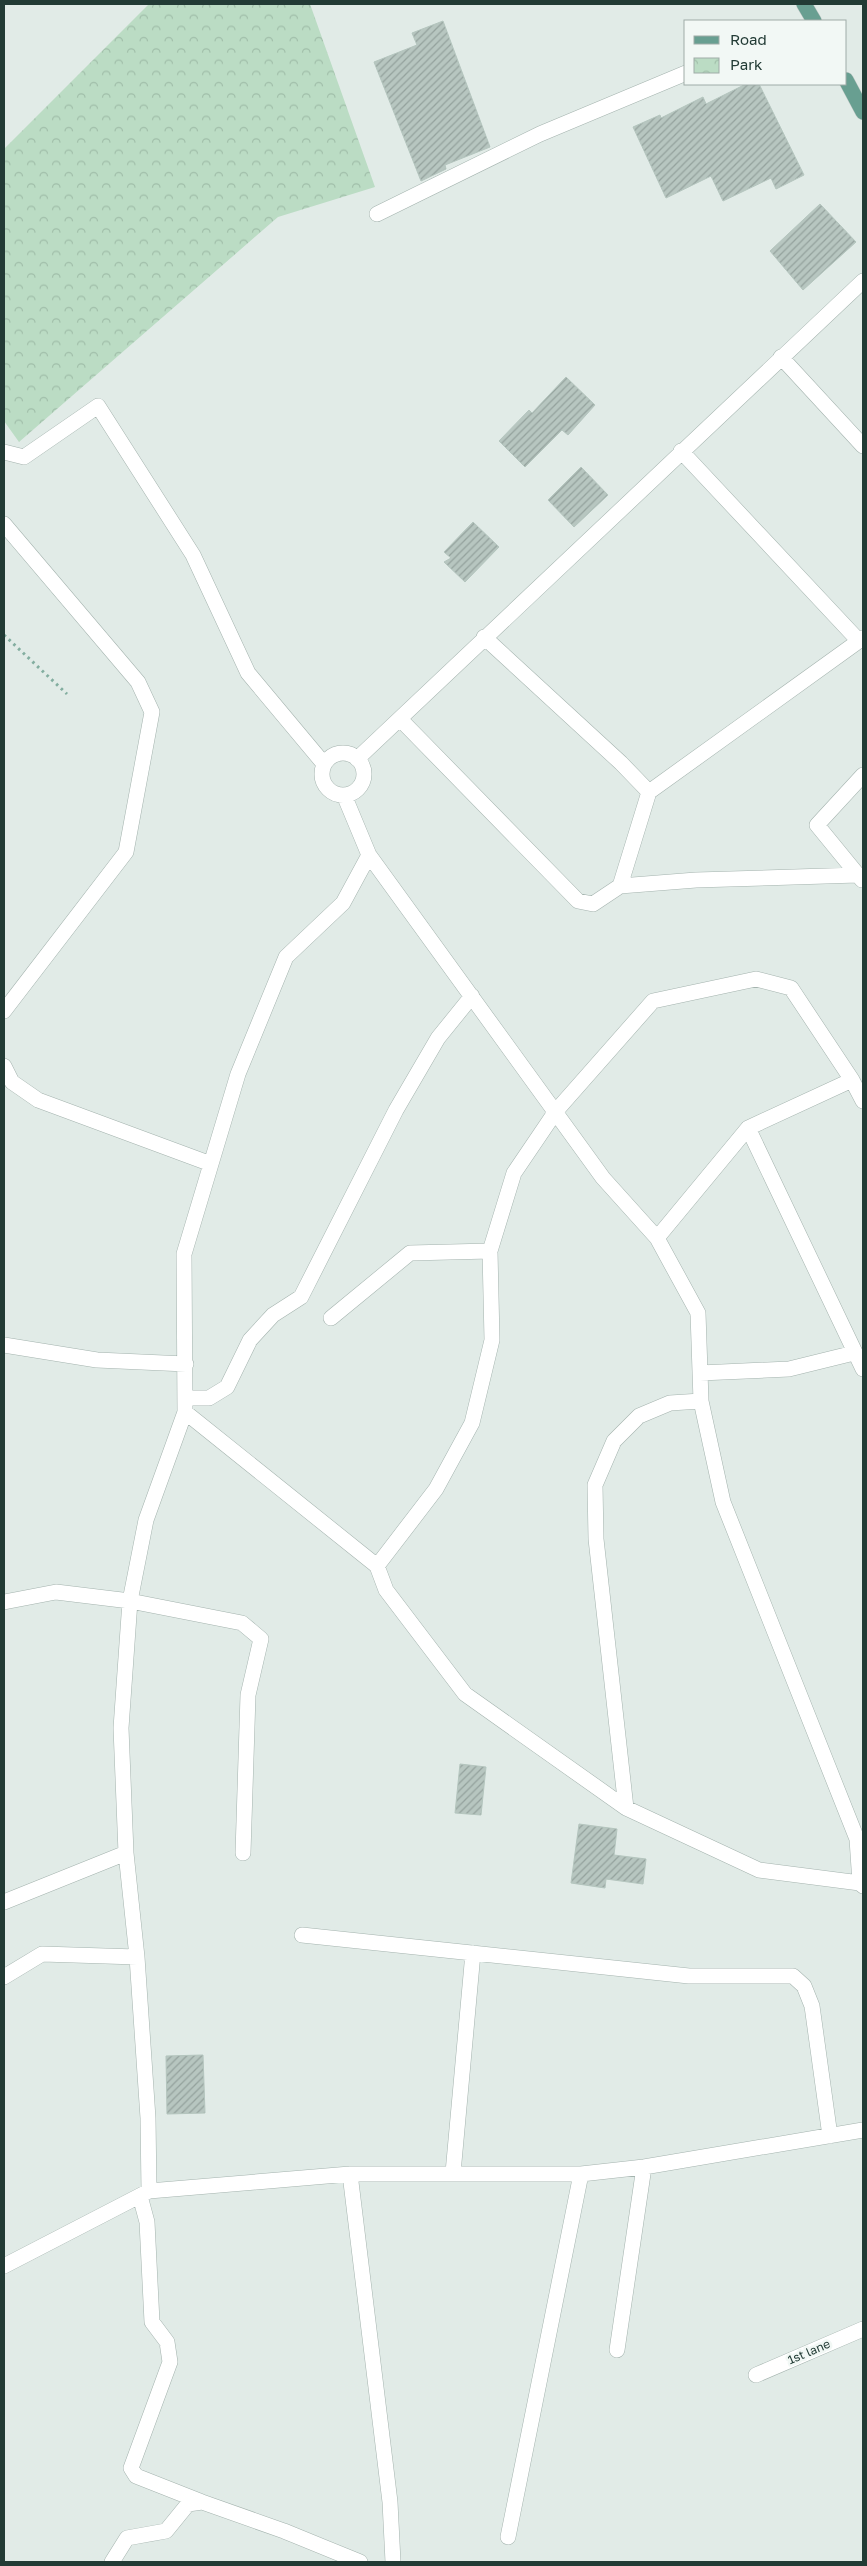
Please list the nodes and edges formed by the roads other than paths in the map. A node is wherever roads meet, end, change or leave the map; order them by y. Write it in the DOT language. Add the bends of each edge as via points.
graph roads {
  1 [pos="684,74"];
  2 [pos="847,82"];
  3 [pos="863,112"];
  4 [pos="377,214"];
  5 [pos="863,281"];
  6 [pos="781,357"];
  7 [pos="863,446"];
  8 [pos="680,451"];
  9 [pos="4,452"];
  10 [pos="4,524"];
  11 [pos="484,637"];
  12 [pos="861,639"];
  13 [pos="400,719"];
  14 [pos="357,758"];
  15 [pos="324,764"];
  16 [pos="863,775"];
  17 [pos="649,792"];
  18 [pos="344,795"];
  19 [pos="369,855"];
  20 [pos="861,878"];
  21 [pos="620,886"];
  22 [pos="472,996"];
  23 [pos="4,1011"];
  24 [pos="4,1066"];
  25 [pos="852,1080"];
  26 [pos="863,1101"];
  27 [pos="556,1111"];
  28 [pos="748,1128"];
  29 [pos="210,1164"];
  30 [pos="657,1238"];
  31 [pos="490,1251"];
  32 [pos="330,1318"];
  33 [pos="4,1345"];
  34 [pos="854,1353"];
  35 [pos="186,1364"];
  36 [pos="863,1369"];
  37 [pos="700,1373"];
  38 [pos="701,1402"];
  39 [pos="186,1405"];
  40 [pos="377,1566"];
  41 [pos="130,1601"];
  42 [pos="4,1602"];
  43 [pos="626,1808"];
  44 [pos="860,1833"];
  45 [pos="243,1852"];
  46 [pos="126,1854"];
  47 [pos="862,1884"];
  48 [pos="4,1902"];
  49 [pos="302,1935"];
  50 [pos="473,1953"];
  51 [pos="137,1957"];
  52 [pos="4,1977"];
  53 [pos="863,2130"];
  54 [pos="830,2136"];
  55 [pos="644,2167"];
  56 [pos="454,2172"];
  57 [pos="350,2174"];
  58 [pos="581,2174"];
  59 [pos="144,2193"];
  60 [pos="4,2266"];
  61 [pos="863,2329"];
  62 [pos="617,2350"];
  63 [pos="756,2375"];
  64 [pos="202,2502"];
  65 [pos="508,2538"];
  66 [pos="112,2562"];
  67 [pos="360,2562"];
  68 [pos="393,2562"];
  1 -- 4 [label="street" via="540,134"];
  2 -- 3 [label="main road"];
  5 -- 6 [label="street"];
  6 -- 7 [label="street"];
  6 -- 8 [label="street"];
  8 -- 11 [label="street"];
  8 -- 12 [label="street"];
  9 -- 15 [label="street" via="24,457 98,406 193,555 248,673"];
  10 -- 23 [label="street" via="138,682 152,712 126,852"];
  11 -- 13 [label="street"];
  11 -- 17 [label="street"];
  12 -- 17 [label="street"];
  13 -- 14 [label="street"];
  13 -- 21 [label="street" via="578,901 593,904"];
  14 -- 15 [label="street" via="351,754 335,754"];
  14 -- 18 [label="street" via="364,773 362,781 352,792"];
  15 -- 18 [label="street" via="323,782 336,794"];
  16 -- 20 [label="street" via="818,825"];
  17 -- 21 [label="street"];
  18 -- 19 [label="street"];
  19 -- 22 [label="street"];
  19 -- 29 [label="street" via="343,903 286,957 238,1074"];
  20 -- 21 [label="street" via="696,880"];
  22 -- 27 [label="street"];
  22 -- 39 [label="street" via="438,1038 396,1110 301,1297 273,1315 250,1340 227,1387 209,1398"];
  24 -- 29 [label="street" via="12,1082 38,1100"];
  25 -- 26 [label="street"];
  25 -- 27 [label="street" via="791,988 756,979 653,1001"];
  25 -- 28 [label="street"];
  27 -- 30 [label="street" via="603,1178"];
  27 -- 31 [label="street" via="514,1173"];
  28 -- 30 [label="street"];
  28 -- 34 [label="street"];
  29 -- 35 [label="street" via="184,1254"];
  30 -- 37 [label="street" via="698,1313"];
  31 -- 32 [label="street" via="410,1253"];
  31 -- 40 [label="street" via="492,1340 472,1423 436,1489"];
  33 -- 35 [label="street" via="96,1360"];
  34 -- 36 [label="street"];
  34 -- 37 [label="street" via="789,1369"];
  35 -- 39 [label="street"];
  37 -- 38 [label="street"];
  38 -- 43 [label="street" via="670,1403 639,1416 614,1441 595,1485 596,1539"];
  38 -- 44 [label="street" via="723,1502"];
  39 -- 40 [label="street"];
  39 -- 41 [label="street" via="146,1520"];
  40 -- 43 [label="street" via="386,1590 465,1694"];
  41 -- 42 [label="street" via="56,1592"];
  41 -- 45 [label="street" via="242,1623 262,1639 248,1695"];
  41 -- 46 [label="street" via="121,1728"];
  43 -- 47 [label="street" via="759,1870"];
  44 -- 47 [label="street"];
  46 -- 48 [label="street"];
  46 -- 51 [label="street"];
  49 -- 50 [label="street"];
  50 -- 54 [label="street" via="689,1976 792,1976 804,1986 812,2006"];
  50 -- 56 [label="street"];
  51 -- 52 [label="street" via="42,1954"];
  51 -- 59 [label="street" via="148,2118"];
  53 -- 54 [label="street"];
  54 -- 55 [label="street"];
  55 -- 58 [label="street"];
  55 -- 62 [label="street"];
  56 -- 57 [label="street"];
  56 -- 58 [label="street"];
  57 -- 59 [label="street"];
  57 -- 68 [label="street" via="390,2502"];
  58 -- 65 [label="street"];
  59 -- 60 [label="street"];
  59 -- 64 [label="street" via="152,2322 166,2342 170,2362 131,2468 136,2476"];
  61 -- 63 [label="street, 1st lane"];
  64 -- 66 [label="street" via="188,2504 166,2531 127,2538"];
  64 -- 67 [label="street"];
}
